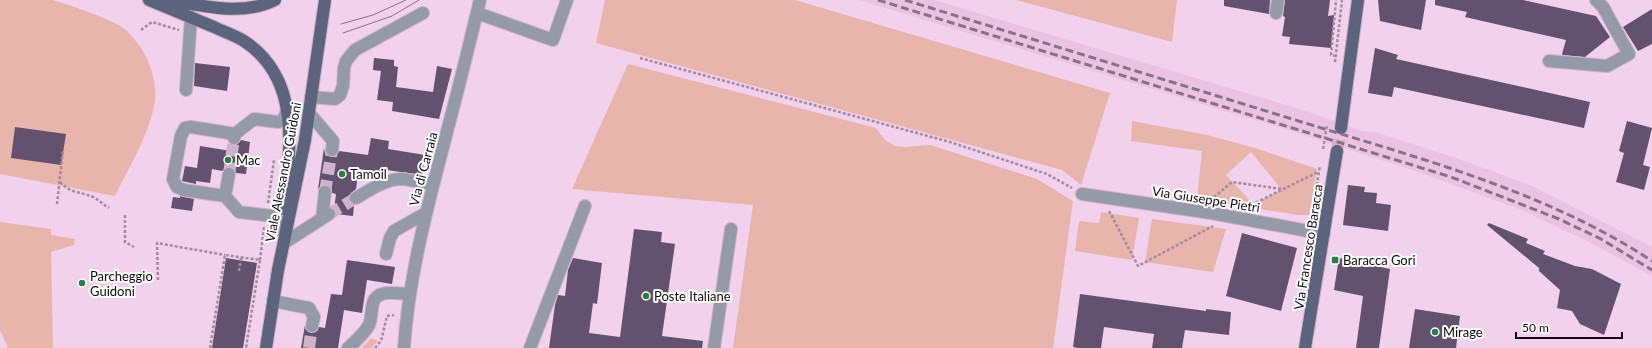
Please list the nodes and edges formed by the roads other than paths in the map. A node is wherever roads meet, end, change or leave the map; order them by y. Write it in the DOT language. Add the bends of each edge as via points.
graph roads {
  1 [pos="149,0"];
  2 [pos="172,0"];
  3 [pos="275,0"];
  4 [pos="325,0"];
  5 [pos="480,0"];
  6 [pos="567,0"];
  7 [pos="1278,0"];
  8 [pos="1358,0"];
  9 [pos="1596,0"];
  10 [pos="423,13"];
  11 [pos="477,13"];
  12 [pos="1276,13"];
  13 [pos="191,17"];
  14 [pos="1549,61"];
  15 [pos="186,90"];
  16 [pos="311,97"];
  17 [pos="287,106"];
  18 [pos="309,113"];
  19 [pos="1341,128"];
  20 [pos="332,150"];
  21 [pos="1337,151"];
  22 [pos="228,174"];
  23 [pos="433,184"];
  24 [pos="325,192"];
  25 [pos="1082,194"];
  26 [pos="225,196"];
  27 [pos="356,198"];
  28 [pos="585,206"];
  29 [pos="426,213"];
  30 [pos="731,229"];
  31 [pos="1324,234"];
  32 [pos="283,237"];
  33 [pos="386,254"];
  34 [pos="410,294"];
  35 [pos="273,301"];
  36 [pos="312,326"];
  37 [pos="266,348"];
  38 [pos="348,348"];
  39 [pos="404,348"];
  40 [pos="530,348"];
  41 [pos="714,348"];
  42 [pos="1305,348"];
  1 -- 13 [label="main road"];
  2 -- 3 [label="main road" via="233,9 253,7"];
  4 -- 16 [label="main road, Viale Alessandro Guidoni"];
  5 -- 11 [label="street, Via di Carraia"];
  6 -- 11 [label="street" via="553,40"];
  7 -- 12 [label="street"];
  8 -- 19 [label="main road"];
  9 -- 14 [label="street" via="1629,54 1607,66"];
  10 -- 16 [label="street" via="355,50 346,61 340,95 335,99"];
  11 -- 23 [label="street, Via di Carraia"];
  13 -- 15 [label="street"];
  13 -- 17 [label="main road" via="233,35 257,50 275,74"];
  16 -- 18 [label="main road, Viale Alessandro Guidoni"];
  17 -- 26 [label="street" via="282,121 254,119 234,136 192,126 185,128 181,136 173,179 177,186 184,190"];
  17 -- 32 [label="main road" via="290,154"];
  18 -- 20 [label="street" via="333,141"];
  18 -- 32 [label="main road, Viale Alessandro Guidoni" via="300,168"];
  21 -- 31 [label="main road, Via Francesco Baracca"];
  22 -- 26 [label="street"];
  23 -- 27 [label="street" via="392,180"];
  23 -- 29 [label="street, Via di Carraia"];
  24 -- 32 [label="street" via="325,216"];
  25 -- 31 [label="street, Via Giuseppe Pietri" via="1212,213"];
  26 -- 32 [label="street" via="239,212 276,218"];
  28 -- 40 [label="street"];
  29 -- 33 [label="street" via="394,231"];
  29 -- 34 [label="street, Via di Carraia"];
  30 -- 41 [label="street"];
  31 -- 42 [label="main road, Via Francesco Baracca"];
  32 -- 35 [label="main road"];
  34 -- 38 [label="street" via="389,293 376,297 369,324 360,338"];
  34 -- 39 [label="street, Via di Carraia"];
  35 -- 36 [label="street" via="309,308 314,317"];
  35 -- 37 [label="main road"];
}
